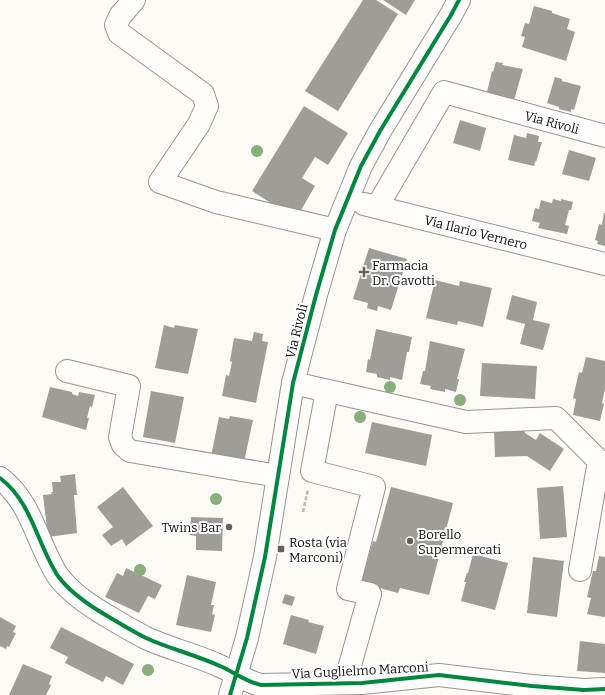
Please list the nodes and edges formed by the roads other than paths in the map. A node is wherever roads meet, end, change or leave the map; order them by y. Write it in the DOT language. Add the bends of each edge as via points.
graph roads {
  1 [pos="134,0"];
  2 [pos="459,0"];
  3 [pos="605,136"];
  4 [pos="347,199"];
  5 [pos="377,207"];
  6 [pos="336,230"];
  7 [pos="605,264"];
  8 [pos="67,371"];
  9 [pos="294,383"];
  10 [pos="327,391"];
  11 [pos="278,476"];
  12 [pos="0,478"];
  13 [pos="580,570"];
  14 [pos="345,683"];
  15 [pos="233,685"];
  16 [pos="605,689"];
  1 -- 6 [label="street" via="120,16 116,25 119,33 203,94 207,106 200,124 160,182 230,206"];
  2 -- 4 [label="street, Via Rivoli" via="380,131"];
  3 -- 5 [label="street, Via Rivoli" via="444,92"];
  4 -- 5 [label="street, Via Ilario Vernero"];
  4 -- 6 [label="street, Via Rivoli"];
  5 -- 7 [label="street, Via Ilario Vernero"];
  6 -- 9 [label="street, Via Rivoli" via="316,295"];
  8 -- 11 [label="street" via="129,386 120,437 123,445 130,451"];
  9 -- 10 [label="street"];
  9 -- 11 [label="street, Via Rivoli"];
  10 -- 13 [label="street" via="466,422 556,418 599,461"];
  10 -- 14 [label="street" via="312,471 374,487 348,589 370,594"];
  11 -- 15 [label="street, Via Rivoli" via="266,557"];
  12 -- 15 [label="street, Via Guglielmo Marconi" via="18,495 54,570 79,598 146,638 220,666"];
  14 -- 15 [label="street, Via Guglielmo Marconi"];
  14 -- 16 [label="street, Via Guglielmo Marconi" via="439,675 532,686"];
}
